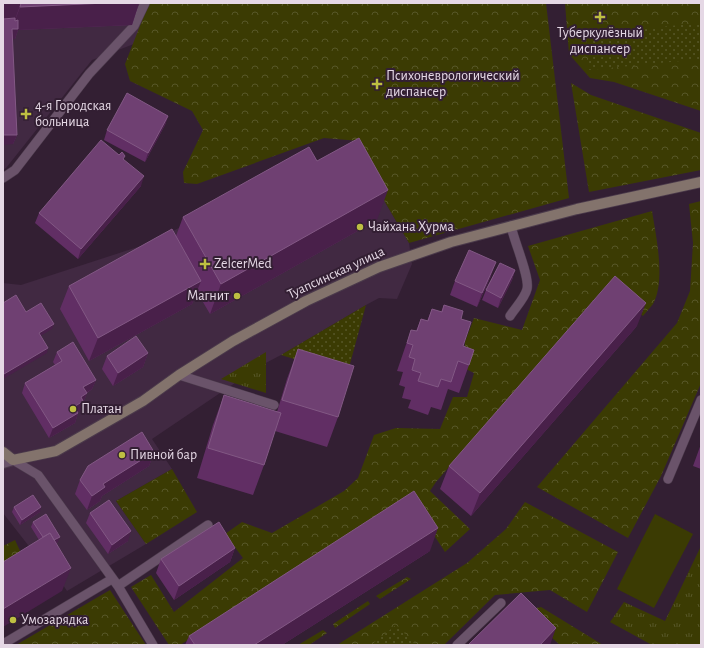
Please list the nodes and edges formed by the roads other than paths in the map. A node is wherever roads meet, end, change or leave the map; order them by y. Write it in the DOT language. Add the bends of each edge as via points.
graph roads {
  1 [pos="145,3"];
  2 [pos="3,178"];
  3 [pos="701,182"];
  4 [pos="511,226"];
  5 [pos="510,316"];
  6 [pos="179,375"];
  7 [pos="701,400"];
  8 [pos="274,405"];
  9 [pos="3,452"];
  10 [pos="8,462"];
  11 [pos="668,479"];
  12 [pos="208,525"];
  13 [pos="115,583"];
  14 [pos="501,603"];
  15 [pos="3,644"];
  16 [pos="153,645"];
  17 [pos="457,645"];
  1 -- 2 [label="lane" via="134,26 89,74 14,170"];
  3 -- 4 [label="street, Туапсинская улица"];
  4 -- 5 [label="lane" via="526,272 527,289"];
  4 -- 6 [label="street, Туапсинская улица" via="451,242 379,267 306,300"];
  6 -- 8 [label="lane"];
  6 -- 10 [label="street, Туапсинская улица" via="143,401 56,451"];
  7 -- 11 [label="lane"];
  9 -- 10 [label="street"];
  10 -- 13 [label="lane" via="38,475"];
  12 -- 13 [label="lane"];
  13 -- 15 [label="lane"];
  13 -- 16 [label="lane"];
  14 -- 17 [label="lane"];
}
